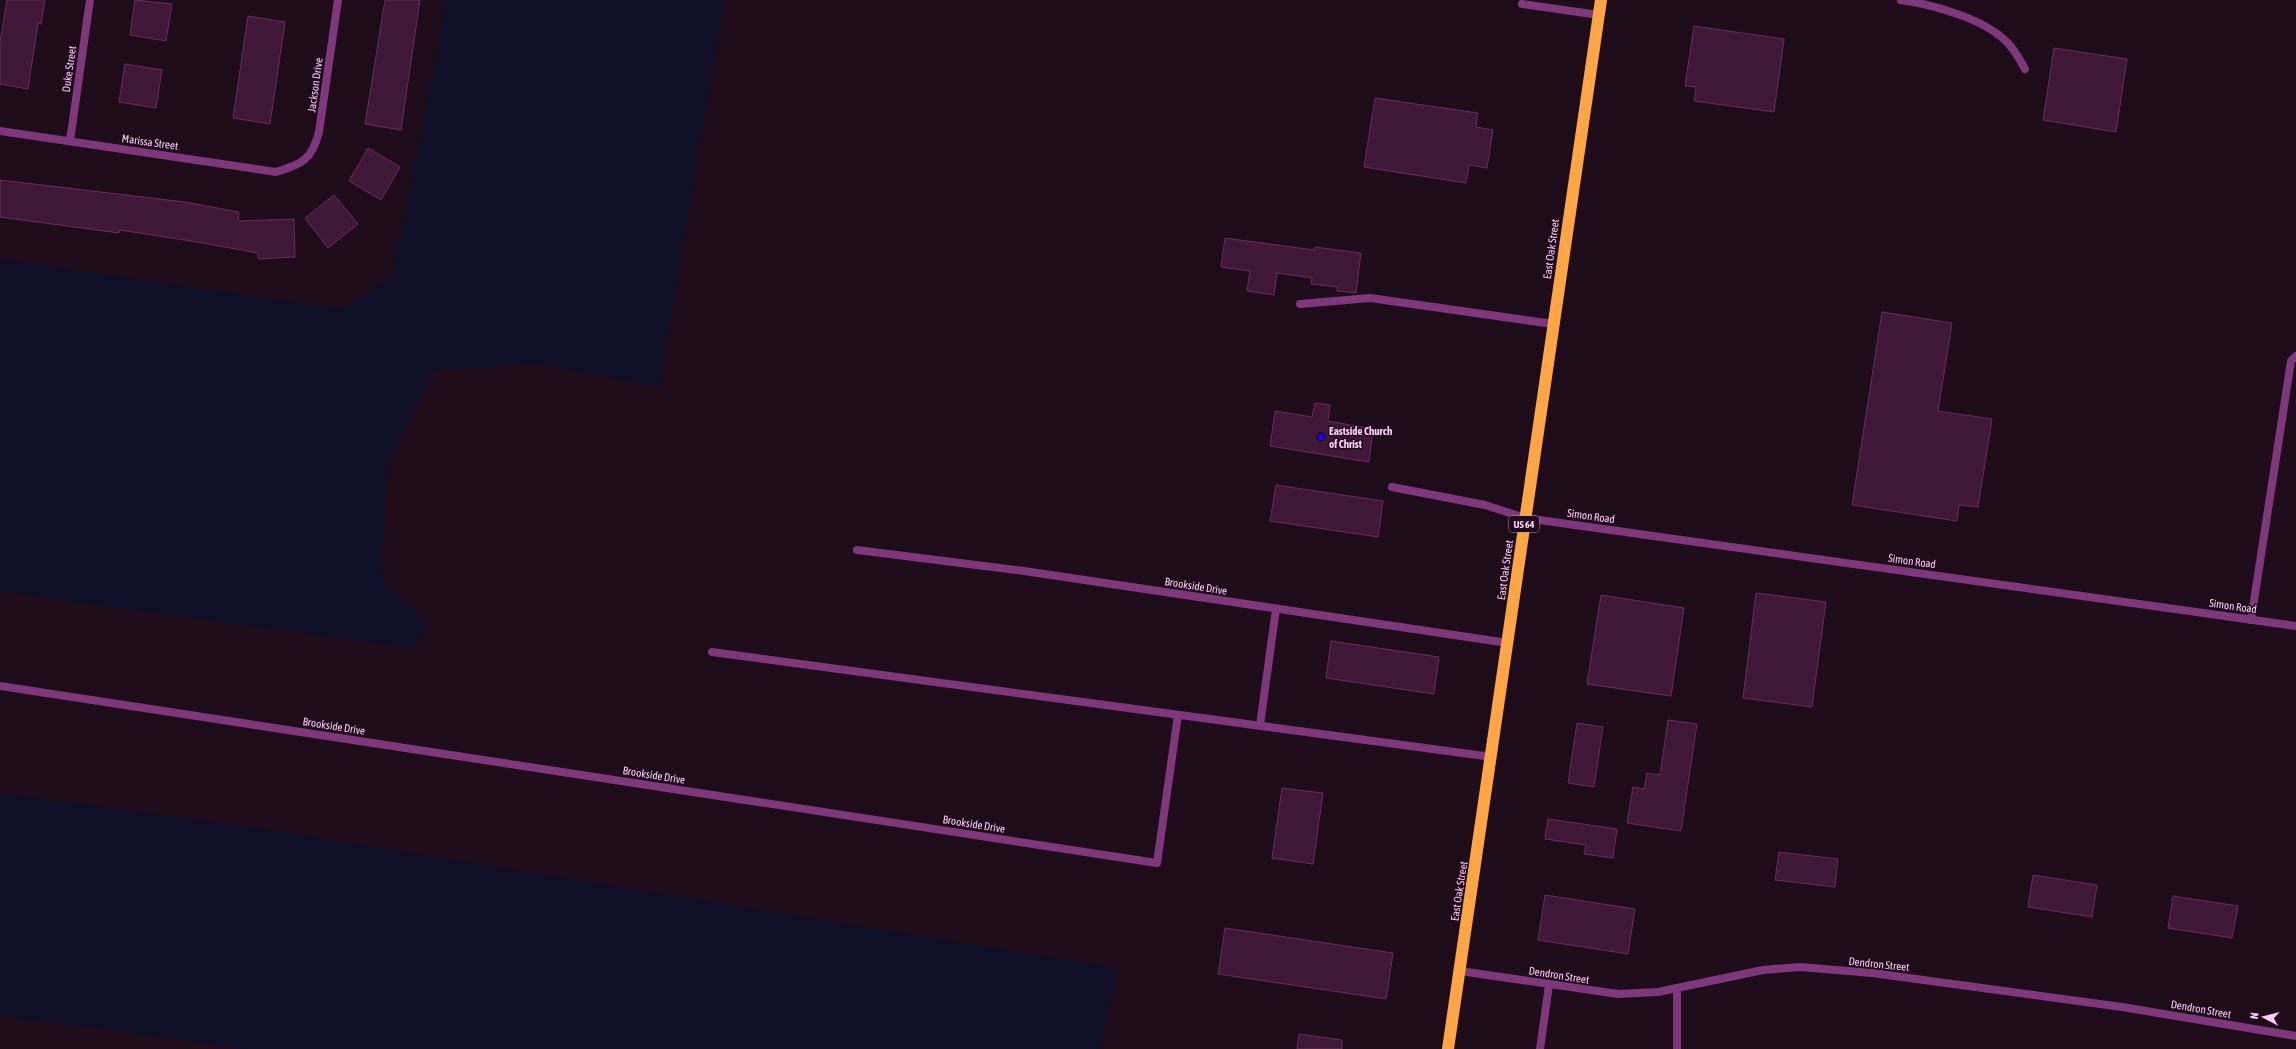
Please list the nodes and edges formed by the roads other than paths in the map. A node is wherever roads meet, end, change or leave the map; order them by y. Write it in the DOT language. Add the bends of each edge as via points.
graph roads {
  1 [pos="90,0"];
  2 [pos="338,0"];
  3 [pos="1601,0"];
  4 [pos="1901,0"];
  5 [pos="1522,4"];
  6 [pos="1599,16"];
  7 [pos="2025,69"];
  8 [pos="0,131"];
  9 [pos="70,141"];
  10 [pos="297,166"];
  11 [pos="1300,304"];
  12 [pos="1553,324"];
  13 [pos="2296,356"];
  14 [pos="1392,487"];
  15 [pos="1525,518"];
  16 [pos="857,550"];
  17 [pos="1276,609"];
  18 [pos="2251,620"];
  19 [pos="2296,626"];
  20 [pos="1508,643"];
  21 [pos="712,652"];
  22 [pos="0,686"];
  23 [pos="1178,715"];
  24 [pos="1260,725"];
  25 [pos="1492,757"];
  26 [pos="1460,971"];
  27 [pos="1549,985"];
  28 [pos="1677,988"];
  29 [pos="2296,1036"];
  30 [pos="1448,1049"];
  31 [pos="1540,1049"];
  32 [pos="1677,1049"];
  1 -- 9 [label="street, Duke Street"];
  2 -- 10 [label="street, Jackson Drive" via="319,132 314,150"];
  3 -- 6 [label="highway, East Oak Street / US 64"];
  4 -- 7 [label="street" via="1955,14 1991,29 2012,48"];
  5 -- 6 [label="street"];
  6 -- 12 [label="highway, East Oak Street / US 64"];
  8 -- 9 [label="street, Marissa Street"];
  9 -- 10 [label="street, Marissa Street" via="276,172"];
  11 -- 12 [label="street" via="1370,298"];
  12 -- 15 [label="highway, East Oak Street / US 64"];
  13 -- 18 [label="street" via="2290,361"];
  14 -- 15 [label="street, Simon Road" via="1485,505"];
  15 -- 18 [label="street, Simon Road"];
  15 -- 20 [label="highway, East Oak Street / US 64"];
  16 -- 17 [label="street, Brookside Drive" via="1024,571"];
  17 -- 20 [label="street, Brookside Drive"];
  17 -- 24 [label="street"];
  18 -- 19 [label="street, Simon Road"];
  20 -- 25 [label="highway, East Oak Street / US 64"];
  21 -- 23 [label="street"];
  22 -- 23 [label="street, Brookside Drive" via="1157,863"];
  23 -- 24 [label="street"];
  24 -- 25 [label="street"];
  25 -- 26 [label="highway, East Oak Street / US 64"];
  26 -- 27 [label="street, Dendron Street"];
  26 -- 30 [label="highway, East Oak Street / US 64"];
  27 -- 28 [label="street, Dendron Street" via="1618,994 1658,992"];
  27 -- 31 [label="street"];
  28 -- 29 [label="street, Dendron Street" via="1763,970 1800,967 1872,973 2129,1008"];
  28 -- 32 [label="street"];
}
